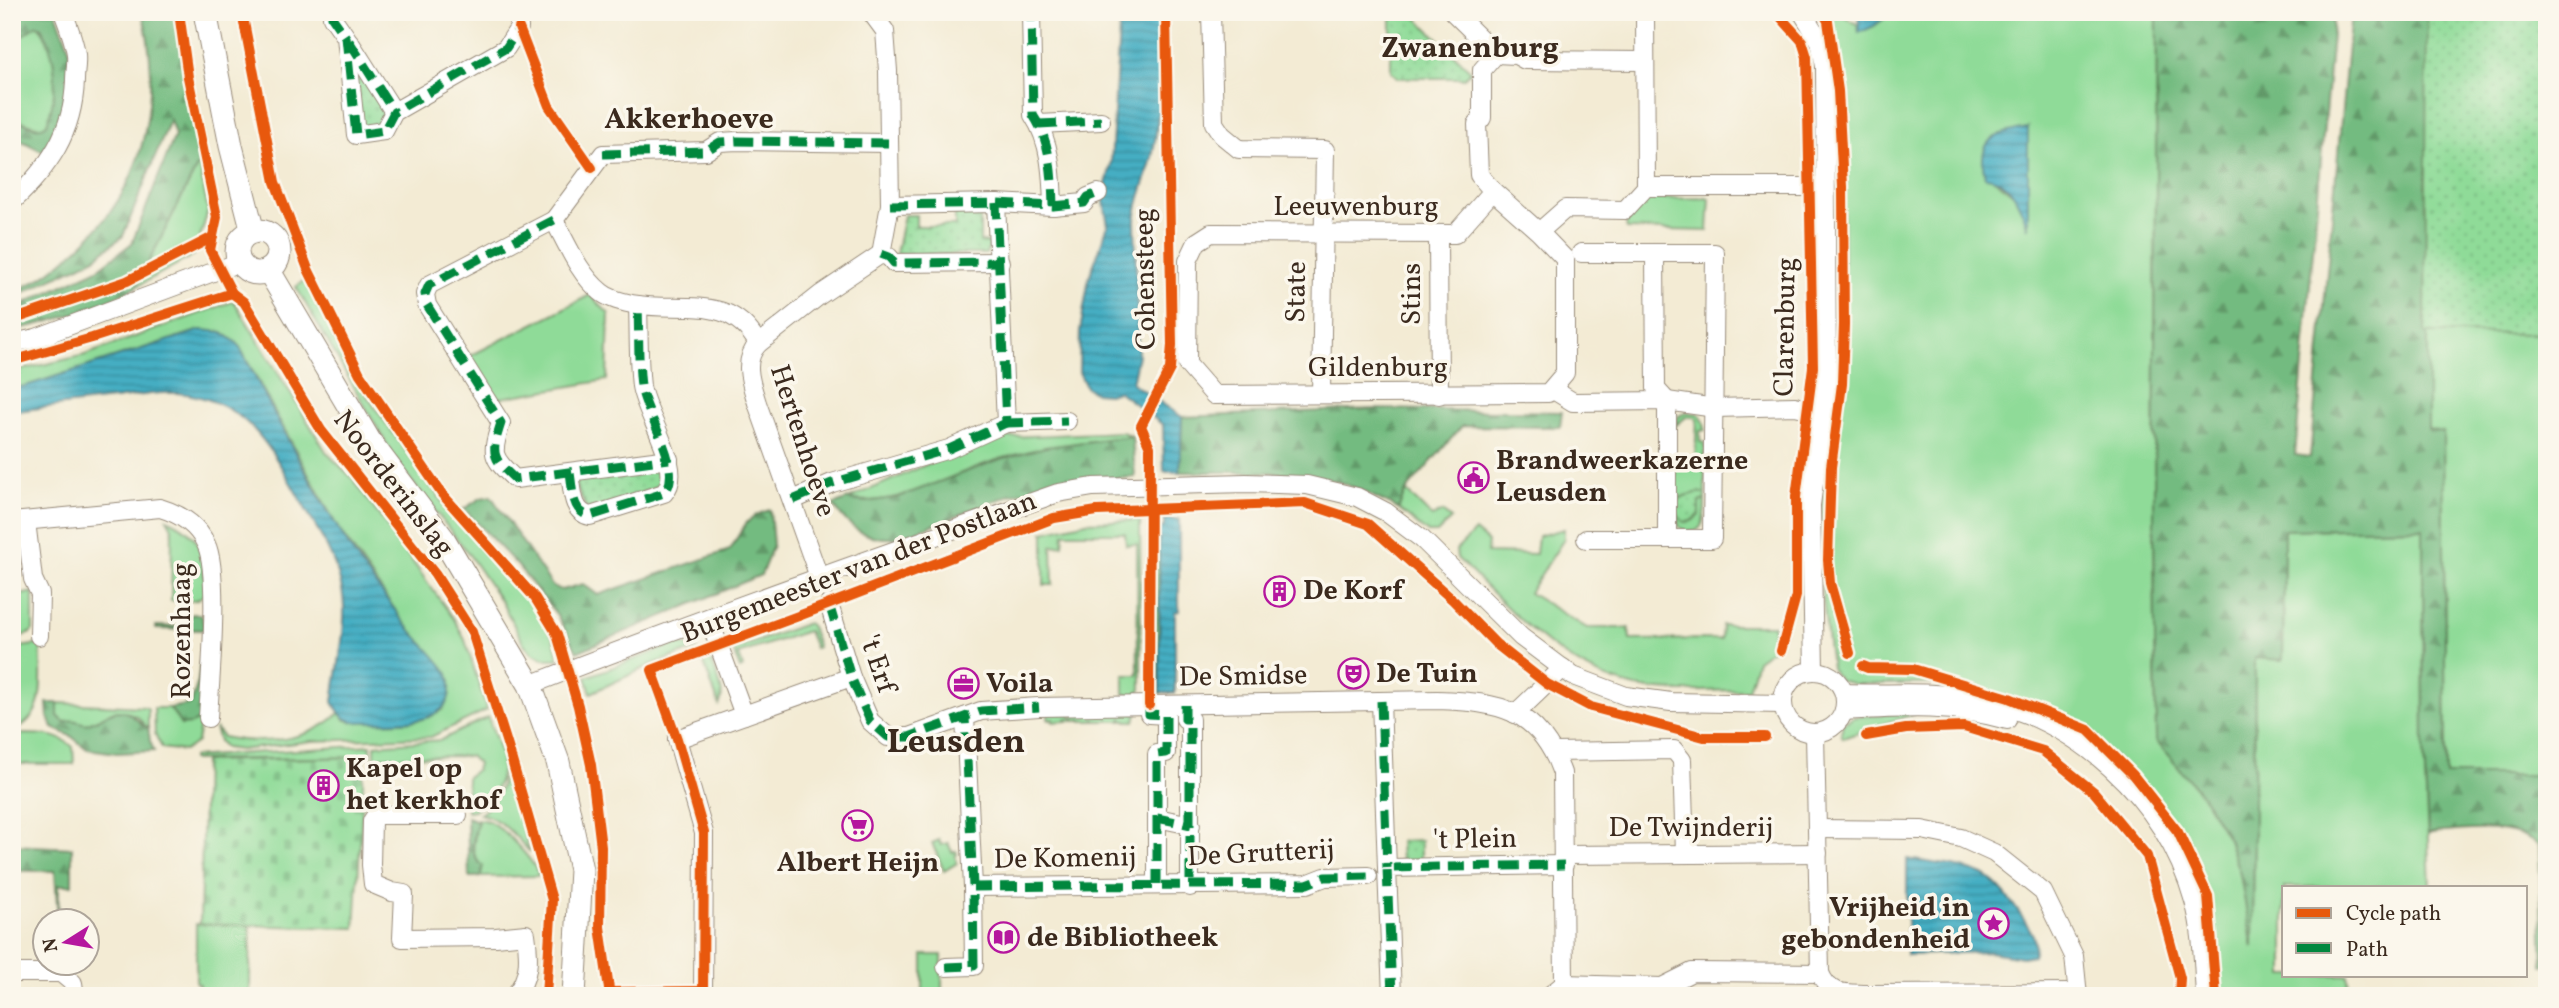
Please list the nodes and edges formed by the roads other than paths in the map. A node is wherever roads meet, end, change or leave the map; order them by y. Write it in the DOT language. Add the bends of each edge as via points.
graph roads {
  1 [pos="63,12"];
  2 [pos="205,12"];
  3 [pos="332,12"];
  4 [pos="871,12"];
  5 [pos="1031,12"];
  6 [pos="1211,12"];
  7 [pos="1453,12"];
  8 [pos="1645,12"];
  9 [pos="1802,12"];
  10 [pos="519,20"];
  11 [pos="346,37"];
  12 [pos="1496,54"];
  13 [pos="1644,61"];
  14 [pos="394,112"];
  15 [pos="1101,121"];
  16 [pos="1039,124"];
  17 [pos="888,143"];
  18 [pos="1646,187"];
  19 [pos="1824,187"];
  20 [pos="1493,191"];
  21 [pos="1098,193"];
  22 [pos="12,202"];
  23 [pos="996,203"];
  24 [pos="890,205"];
  25 [pos="1054,206"];
  26 [pos="554,220"];
  27 [pos="253,232"];
  28 [pos="1539,232"];
  29 [pos="1211,233"];
  30 [pos="1324,233"];
  31 [pos="1438,235"];
  32 [pos="1581,253"];
  33 [pos="1654,253"];
  34 [pos="881,254"];
  35 [pos="240,262"];
  36 [pos="1000,262"];
  37 [pos="268,271"];
  38 [pos="638,305"];
  39 [pos="12,343"];
  40 [pos="758,344"];
  41 [pos="1552,388"];
  42 [pos="1321,394"];
  43 [pos="1438,395"];
  44 [pos="1667,401"];
  45 [pos="1715,408"];
  46 [pos="1823,412"];
  47 [pos="1067,421"];
  48 [pos="1006,423"];
  49 [pos="669,459"];
  50 [pos="570,473"];
  51 [pos="793,500"];
  52 [pos="19,522"];
  53 [pos="1667,539"];
  54 [pos="1586,540"];
  55 [pos="819,577"];
  56 [pos="829,604"];
  57 [pos="709,619"];
  58 [pos="39,636"];
  59 [pos="1563,668"];
  60 [pos="1814,671"];
  61 [pos="851,677"];
  62 [pos="530,685"];
  63 [pos="1844,692"];
  64 [pos="1381,701"];
  65 [pos="1783,704"];
  66 [pos="1149,705"];
  67 [pos="1185,705"];
  68 [pos="1039,707"];
  69 [pos="1844,711"];
  70 [pos="1515,714"];
  71 [pos="744,715"];
  72 [pos="965,717"];
  73 [pos="208,718"];
  74 [pos="1815,733"];
  75 [pos="1555,752"];
  76 [pos="1166,753"];
  77 [pos="1191,753"];
  78 [pos="458,815"];
  79 [pos="1157,818"];
  80 [pos="1191,825"];
  81 [pos="1817,829"];
  82 [pos="1818,853"];
  83 [pos="1685,854"];
  84 [pos="1564,860"];
  85 [pos="1387,868"];
  86 [pos="1368,876"];
  87 [pos="1157,884"];
  88 [pos="974,887"];
  89 [pos="1191,887"];
  90 [pos="946,967"];
  91 [pos="12,973"];
  92 [pos="1819,973"];
  93 [pos="1564,984"];
  94 [pos="1867,994"];
  95 [pos="2078,994"];
  96 [pos="75,996"];
  97 [pos="514,996"];
  98 [pos="574,996"];
  99 [pos="703,996"];
  100 [pos="1392,996"];
  101 [pos="1549,996"];
  102 [pos="2193,996"];
  103 [pos="2205,996"];
  1 -- 22 [label="street" via="76,54 69,121 55,153"];
  2 -- 27 [label="main road"];
  3 -- 11 [label="street"];
  4 -- 17 [label="street" via="886,31"];
  5 -- 16 [label="street" via="1033,115"];
  6 -- 30 [label="street, State" via="1214,123 1239,149 1325,150"];
  7 -- 12 [label="street"];
  8 -- 13 [label="street"];
  9 -- 19 [label="street, Clarenburg" via="1821,41 1825,66"];
  10 -- 14 [label="street" via="506,48"];
  11 -- 14 [label="street"];
  11 -- 14 [label="street" via="356,135 384,131"];
  12 -- 13 [label="street" via="1525,60"];
  12 -- 20 [label="street" via="1482,70 1482,118 1477,124 1479,175"];
  13 -- 18 [label="street"];
  15 -- 16 [label="street"];
  16 -- 25 [label="street" via="1051,160"];
  17 -- 24 [label="street"];
  17 -- 26 [label="street" via="737,141 720,142 706,151 603,154"];
  18 -- 19 [label="street"];
  18 -- 28 [label="street" via="1625,210 1565,209"];
  19 -- 46 [label="street, Clarenburg" via="1827,382"];
  20 -- 28 [label="street"];
  20 -- 31 [label="street, Leeuwenburg" via="1455,234"];
  21 -- 25 [label="street" via="1084,203"];
  23 -- 24 [label="street"];
  23 -- 25 [label="street"];
  23 -- 36 [label="street"];
  24 -- 34 [label="street"];
  26 -- 38 [label="street" via="596,287 603,294"];
  26 -- 50 [label="street" via="429,285 425,294 427,305 501,423 494,444 498,463 515,479"];
  27 -- 35 [label="main road" via="238,248"];
  27 -- 37 [label="main road" via="268,234 278,245 278,260"];
  28 -- 41 [label="street" via="1564,259 1565,373"];
  29 -- 30 [label="street, Leeuwenburg"];
  29 -- 42 [label="street, Gildenburg" via="1197,242 1188,261 1187,364 1214,395"];
  30 -- 31 [label="street, Leeuwenburg"];
  30 -- 42 [label="street, State"];
  31 -- 43 [label="street, Stins"];
  32 -- 33 [label="street"];
  33 -- 44 [label="street" via="1656,389"];
  33 -- 45 [label="street" via="1715,253"];
  34 -- 36 [label="street" via="894,263"];
  34 -- 40 [label="street, Hertenhoeve"];
  35 -- 37 [label="main road" via="248,271"];
  35 -- 39 [label="street"];
  36 -- 48 [label="street"];
  37 -- 62 [label="main road, Noorderinslag" via="370,442 444,540"];
  38 -- 40 [label="street" via="720,310 749,327"];
  38 -- 49 [label="street" via="645,406"];
  40 -- 51 [label="street, Hertenhoeve" via="748,361 750,380"];
  41 -- 43 [label="street, Gildenburg" via="1548,393"];
  41 -- 44 [label="street" via="1573,402"];
  42 -- 43 [label="street, Gildenburg"];
  44 -- 45 [label="street"];
  44 -- 53 [label="street"];
  45 -- 46 [label="street" via="1795,406"];
  45 -- 53 [label="street" via="1712,539"];
  46 -- 60 [label="street, Clarenburg" via="1811,505"];
  47 -- 48 [label="street"];
  48 -- 51 [label="street" via="949,449 832,483"];
  49 -- 50 [label="street"];
  49 -- 50 [label="street" via="671,480 664,493 590,516 577,509"];
  51 -- 55 [label="street, Hertenhoeve"];
  52 -- 58 [label="street" via="40,594"];
  52 -- 73 [label="street, Rozenhaag" via="160,508 194,526 207,545 212,572"];
  53 -- 54 [label="street"];
  55 -- 57 [label="street, Burgemeester van der Postlaan"];
  55 -- 59 [label="street, Burgemeester van der Postlaan" via="1058,493 1121,486 1307,485 1357,497 1386,512 1422,539 1521,637"];
  56 -- 61 [label="street, 't Erf"];
  57 -- 62 [label="street, Burgemeester van der Postlaan"];
  57 -- 71 [label="street"];
  59 -- 65 [label="street, Burgemeester van der Postlaan" via="1626,696 1671,702"];
  59 -- 70 [label="street"];
  60 -- 63 [label="street" via="1837,681"];
  60 -- 65 [label="street" via="1791,681"];
  61 -- 71 [label="street"];
  61 -- 72 [label="street, 't Erf" via="870,722 888,737 909,737"];
  62 -- 98 [label="main road, Noorderinslag" via="558,762 581,870"];
  63 -- 69 [label="street"];
  63 -- 103 [label="street" via="1937,694 1986,701 2038,719 2102,759 2144,803 2181,864 2200,926"];
  64 -- 67 [label="street, De Smidse"];
  64 -- 70 [label="street, De Smidse" via="1488,702"];
  64 -- 85 [label="street"];
  65 -- 74 [label="street" via="1793,725"];
  66 -- 67 [label="street, De Smidse"];
  66 -- 68 [label="street, De Smidse"];
  66 -- 76 [label="street" via="1149,714 1166,715"];
  67 -- 77 [label="street" via="1185,719 1191,719"];
  68 -- 72 [label="street, 't Erf" via="981,711"];
  69 -- 74 [label="street" via="1833,727"];
  69 -- 102 [label="street" via="1920,708 1981,713 2028,727 2082,757 2133,805 2166,858 2189,926"];
  70 -- 75 [label="street, De Smidse" via="1541,731"];
  71 -- 99 [label="street" via="677,739 704,833"];
  72 -- 88 [label="street"];
  74 -- 81 [label="street"];
  75 -- 83 [label="street" via="1674,750 1682,760"];
  75 -- 84 [label="street, De Smidse" via="1562,773"];
  76 -- 77 [label="street"];
  76 -- 79 [label="street" via="1157,754"];
  77 -- 80 [label="street"];
  78 -- 97 [label="street" via="376,815 372,821 373,884 404,894 402,938 526,934 529,964"];
  79 -- 80 [label="street"];
  79 -- 87 [label="street"];
  80 -- 89 [label="street"];
  81 -- 82 [label="street"];
  81 -- 95 [label="street" via="1922,830 1961,838 1994,853 2043,892 2074,956"];
  82 -- 83 [label="street, De Twijnderij"];
  82 -- 92 [label="street"];
  83 -- 84 [label="street, De Twijnderij"];
  84 -- 85 [label="street, 't Plein"];
  84 -- 93 [label="street, De Smidse"];
  85 -- 100 [label="street"];
  86 -- 89 [label="street, De Grutterij" via="1325,877 1307,884"];
  87 -- 88 [label="street, De Komenij"];
  87 -- 89 [label="street, De Grutterij"];
  88 -- 90 [label="street" via="974,966"];
  91 -- 96 [label="street" via="61,973 73,983"];
  92 -- 93 [label="street" via="1692,971 1662,987"];
  92 -- 94 [label="street" via="1824,985 1837,992"];
  93 -- 101 [label="street"];
  94 -- 95 [label="street"];
}
